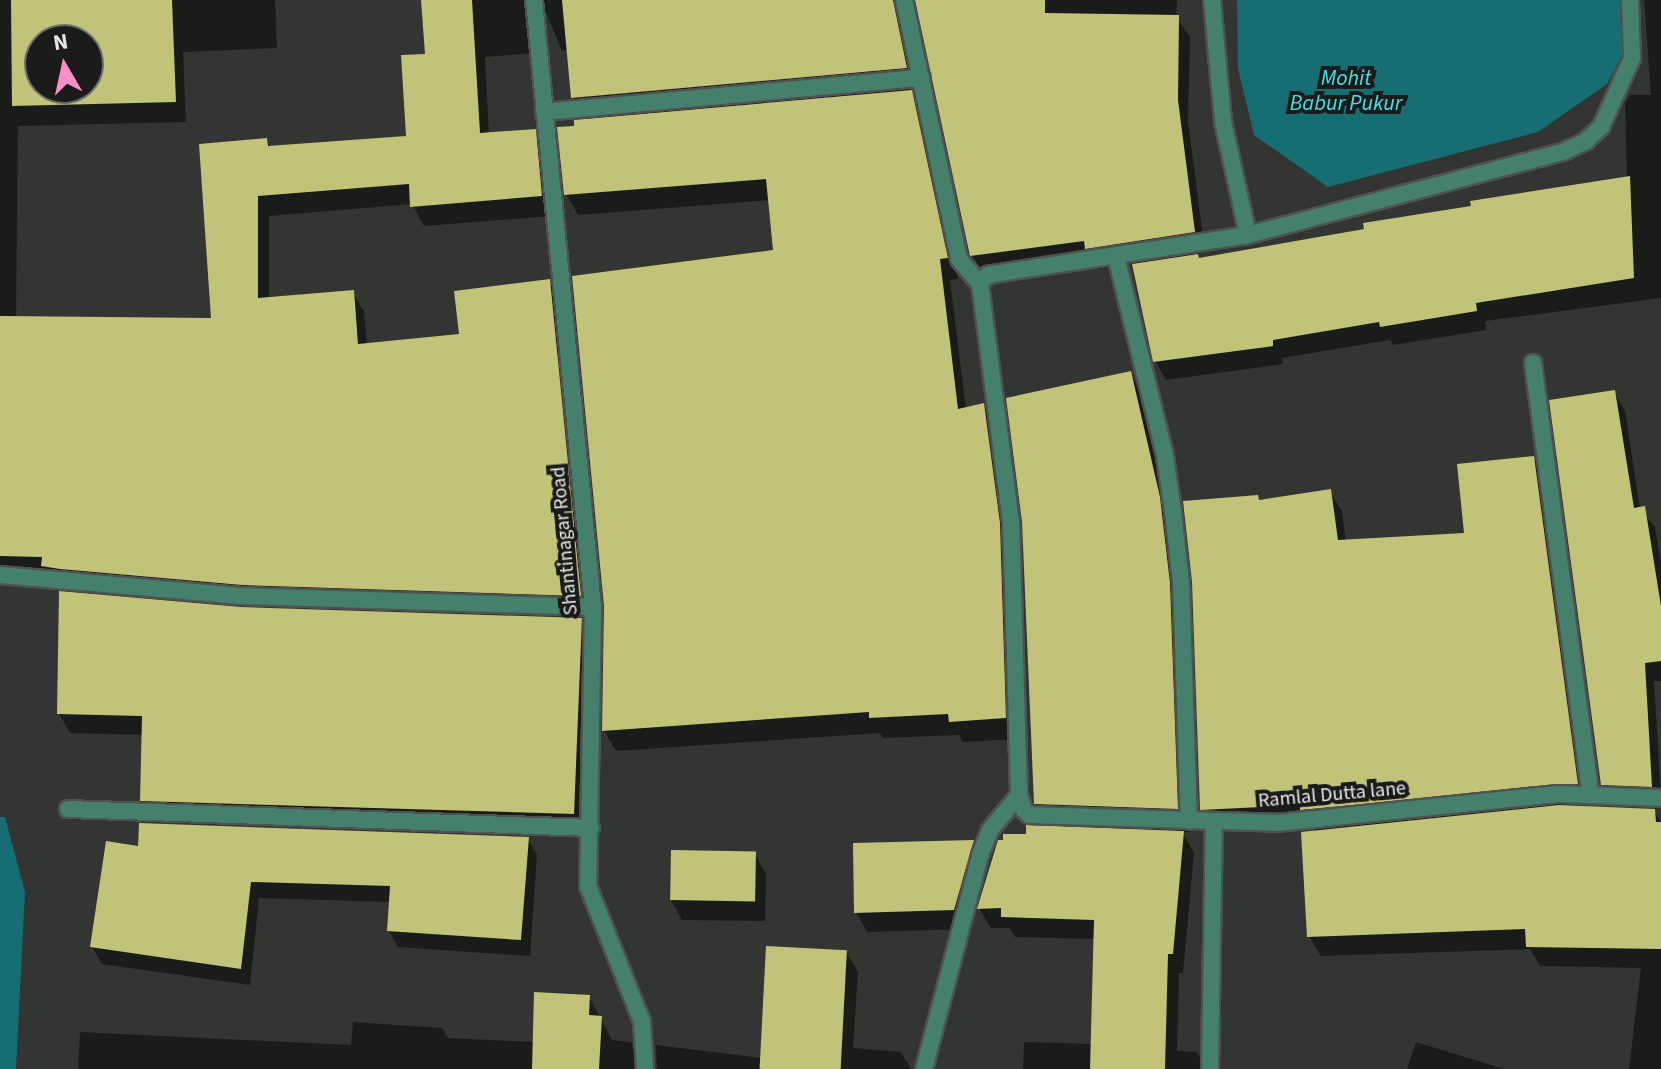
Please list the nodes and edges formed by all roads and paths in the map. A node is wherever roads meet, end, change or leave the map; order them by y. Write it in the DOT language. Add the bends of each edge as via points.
graph roads {
  1 [pos="534,0"];
  2 [pos="904,0"];
  3 [pos="1212,0"];
  4 [pos="1630,0"];
  5 [pos="921,78"];
  6 [pos="544,112"];
  7 [pos="1248,235"];
  8 [pos="1116,256"];
  9 [pos="980,284"];
  10 [pos="1533,363"];
  11 [pos="0,575"];
  12 [pos="593,607"];
  13 [pos="1019,795"];
  14 [pos="1591,795"];
  15 [pos="1661,798"];
  16 [pos="68,809"];
  17 [pos="1189,821"];
  18 [pos="1214,822"];
  19 [pos="591,828"];
  20 [pos="645,1069"];
  21 [pos="924,1069"];
  22 [pos="1210,1069"];
  1 -- 6 [label="street, Shantinagar Road"];
  2 -- 5 [label="street"];
  3 -- 7 [label="street" via="1223,122"];
  4 -- 7 [label="street" via="1632,58 1601,127 1586,141 1565,151"];
  5 -- 6 [label="street"];
  5 -- 9 [label="street" via="959,259"];
  6 -- 12 [label="street, Shantinagar Road"];
  7 -- 8 [label="street"];
  8 -- 9 [label="street" via="988,275"];
  8 -- 17 [label="street" via="1165,456 1173,512 1181,582"];
  9 -- 13 [label="street" via="1011,522"];
  10 -- 14 [label="street"];
  11 -- 12 [label="street" via="241,596"];
  12 -- 19 [label="street, Shantinagar Road"];
  13 -- 17 [label="street, Ramlal Dutta lane" via="1029,815"];
  13 -- 21 [label="street" via="990,830 980,855"];
  14 -- 15 [label="street, Ramlal Dutta lane"];
  14 -- 18 [label="street, Ramlal Dutta lane" via="1501,799 1277,823"];
  16 -- 19 [label="street"];
  17 -- 18 [label="street, Ramlal Dutta lane"];
  18 -- 22 [label="street"];
  19 -- 20 [label="street, Shantinagar Road" via="590,892 642,1022"];
}
